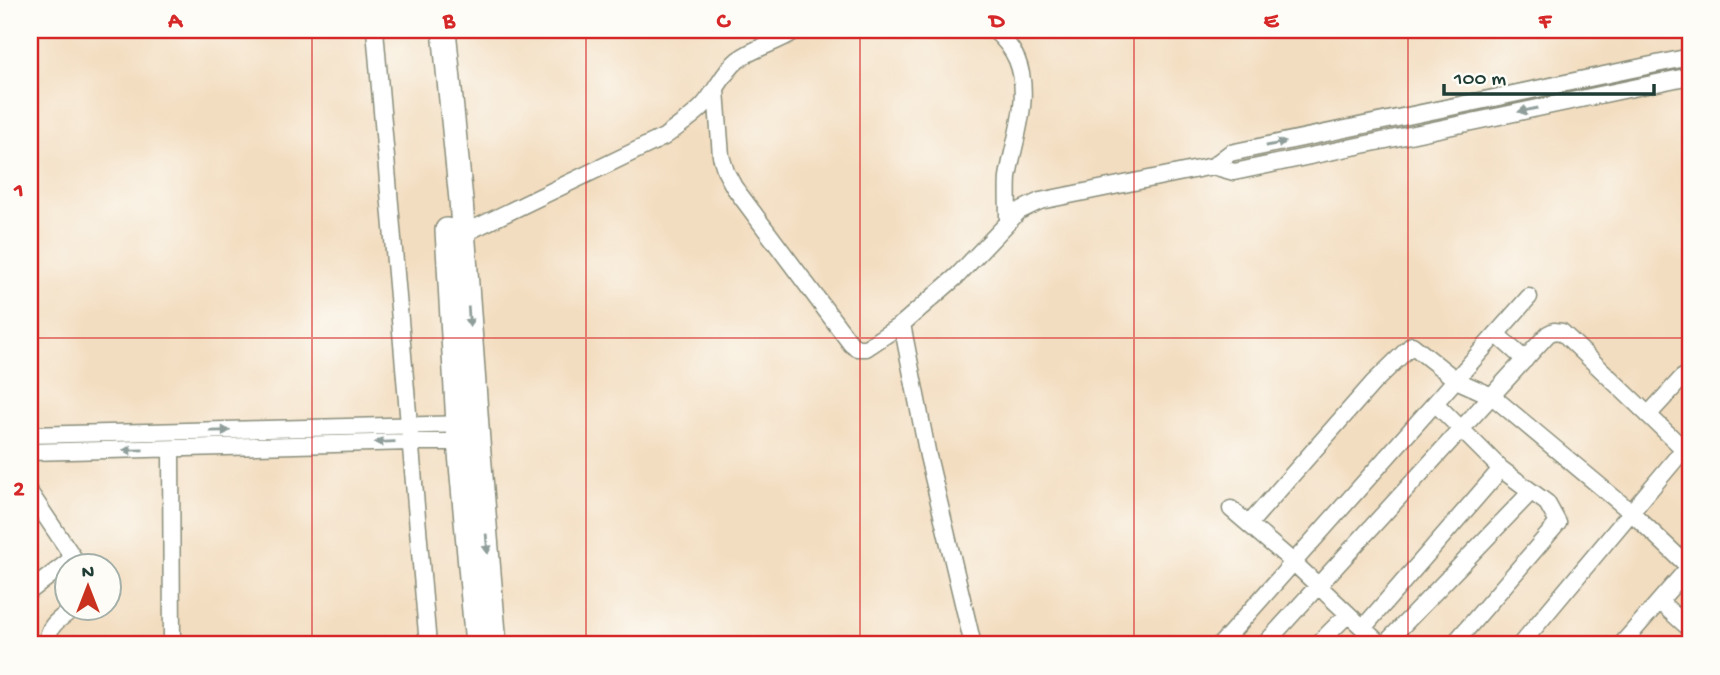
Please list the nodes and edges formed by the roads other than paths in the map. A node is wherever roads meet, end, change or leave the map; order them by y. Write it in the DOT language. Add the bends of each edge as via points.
graph roads {
  1 [pos="375,30"];
  2 [pos="429,30"];
  3 [pos="444,30"];
  4 [pos="796,30"];
  5 [pos="894,30"];
  6 [pos="916,30"];
  7 [pos="994,30"];
  8 [pos="1690,57"];
  9 [pos="1690,76"];
  10 [pos="716,90"];
  11 [pos="1213,166"];
  12 [pos="1008,220"];
  13 [pos="463,234"];
  14 [pos="1529,297"];
  15 [pos="902,324"];
  16 [pos="1496,334"];
  17 [pos="1525,360"];
  18 [pos="1690,377"];
  19 [pos="1455,380"];
  20 [pos="1492,396"];
  21 [pos="1435,403"];
  22 [pos="1648,415"];
  23 [pos="1462,429"];
  24 [pos="468,433"];
  25 [pos="411,434"];
  26 [pos="30,435"];
  27 [pos="171,449"];
  28 [pos="30,452"];
  29 [pos="1687,452"];
  30 [pos="1501,469"];
  31 [pos="30,493"];
  32 [pos="1527,496"];
  33 [pos="1231,509"];
  34 [pos="1632,512"];
  35 [pos="1249,524"];
  36 [pos="69,552"];
  37 [pos="1293,562"];
  38 [pos="1690,567"];
  39 [pos="52,577"];
  40 [pos="1684,585"];
  41 [pos="1319,586"];
  42 [pos="30,591"];
  43 [pos="1660,602"];
  44 [pos="1348,614"];
  45 [pos="56,622"];
  46 [pos="1363,628"];
  47 [pos="1690,629"];
  48 [pos="53,645"];
  49 [pos="172,645"];
  50 [pos="428,645"];
  51 [pos="477,645"];
  52 [pos="495,645"];
  53 [pos="973,645"];
  54 [pos="1220,645"];
  55 [pos="1264,645"];
  56 [pos="1317,645"];
  57 [pos="1383,645"];
  58 [pos="1453,645"];
  59 [pos="1520,645"];
  60 [pos="1621,645"];
  1 -- 25 [label="street"];
  2 -- 24 [label="main road"];
  3 -- 13 [label="main road"];
  4 -- 10 [label="street" via="737,61"];
  5 -- 6 [label="street"];
  7 -- 12 [label="street" via="1017,59 1023,97 1009,177"];
  11 -- 8 [label="street, one-way" via="1230,153"];
  9 -- 11 [label="street, one-way" via="1234,172"];
  10 -- 13 [label="street" via="664,137"];
  10 -- 15 [label="street" via="726,172 851,344 866,348"];
  11 -- 12 [label="street" via="1040,201"];
  12 -- 15 [label="street" via="957,276"];
  13 -- 24 [label="main road, one-way"];
  14 -- 16 [label="street"];
  15 -- 53 [label="street"];
  16 -- 17 [label="street"];
  16 -- 19 [label="street"];
  17 -- 20 [label="street"];
  17 -- 22 [label="street" via="1548,334 1562,332"];
  18 -- 22 [label="street" via="1682,378"];
  19 -- 20 [label="street"];
  19 -- 21 [label="street"];
  19 -- 35 [label="street" via="1412,345"];
  20 -- 23 [label="street"];
  20 -- 34 [label="street"];
  21 -- 23 [label="street"];
  21 -- 37 [label="street"];
  22 -- 29 [label="street"];
  23 -- 30 [label="street"];
  23 -- 41 [label="street"];
  24 -- 25 [label="street"];
  24 -- 51 [label="main road"];
  24 -- 52 [label="main road, one-way"];
  26 -- 25 [label="street, one-way"];
  25 -- 27 [label="street, one-way"];
  25 -- 50 [label="street"];
  27 -- 28 [label="street, one-way"];
  27 -- 49 [label="street"];
  29 -- 34 [label="street"];
  30 -- 46 [label="street"];
  30 -- 58 [label="street" via="1547,503 1558,523"];
  31 -- 36 [label="street"];
  32 -- 57 [label="street"];
  33 -- 35 [label="street"];
  34 -- 38 [label="street"];
  34 -- 59 [label="street"];
  35 -- 37 [label="street"];
  37 -- 41 [label="street"];
  37 -- 54 [label="street"];
  38 -- 40 [label="street"];
  39 -- 42 [label="street"];
  40 -- 43 [label="street"];
  41 -- 44 [label="street"];
  41 -- 55 [label="street"];
  43 -- 47 [label="street"];
  43 -- 60 [label="street"];
  44 -- 46 [label="street"];
  44 -- 56 [label="street"];
  45 -- 48 [label="street" via="48,633"];
  46 -- 57 [label="street"];
}
